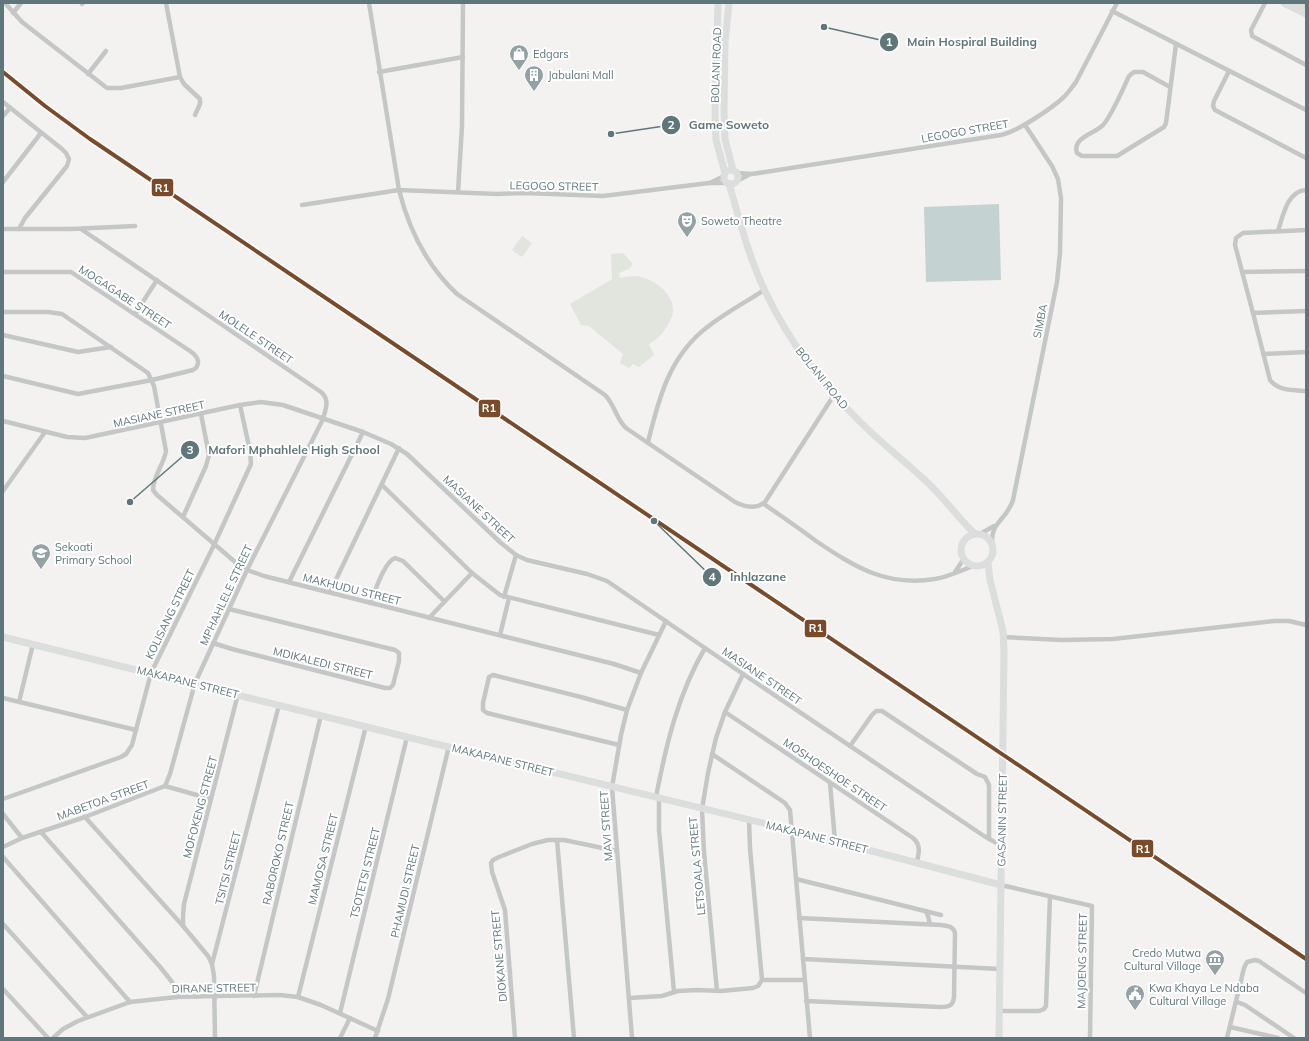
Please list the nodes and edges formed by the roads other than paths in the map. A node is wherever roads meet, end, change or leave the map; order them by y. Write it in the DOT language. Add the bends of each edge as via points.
graph roads {
  1 [pos="5,3"];
  2 [pos="21,3"];
  3 [pos="166,3"];
  4 [pos="369,3"];
  5 [pos="463,3"];
  6 [pos="718,3"];
  7 [pos="728,3"];
  8 [pos="1117,3"];
  9 [pos="1265,3"];
  10 [pos="1291,4"];
  11 [pos="1306,8"];
  12 [pos="1112,12"];
  13 [pos="13,13"];
  14 [pos="1306,14"];
  15 [pos="1176,44"];
  16 [pos="106,51"];
  17 [pos="463,57"];
  18 [pos="1306,65"];
  19 [pos="1229,71"];
  20 [pos="379,72"];
  21 [pos="88,74"];
  22 [pos="180,77"];
  23 [pos="1170,87"];
  24 [pos="3,102"];
  25 [pos="10,108"];
  26 [pos="1306,110"];
  27 [pos="3,116"];
  28 [pos="195,116"];
  29 [pos="1025,124"];
  30 [pos="42,134"];
  31 [pos="1306,158"];
  32 [pos="731,178"];
  33 [pos="3,182"];
  34 [pos="399,190"];
  35 [pos="1306,190"];
  36 [pos="458,192"];
  37 [pos="302,205"];
  38 [pos="135,226"];
  39 [pos="19,229"];
  40 [pos="81,229"];
  41 [pos="3,230"];
  42 [pos="1306,230"];
  43 [pos="1278,231"];
  44 [pos="1306,271"];
  45 [pos="3,272"];
  46 [pos="1242,272"];
  47 [pos="157,280"];
  48 [pos="764,290"];
  49 [pos="1306,311"];
  50 [pos="3,312"];
  51 [pos="1253,313"];
  52 [pos="135,314"];
  53 [pos="3,335"];
  54 [pos="111,347"];
  55 [pos="1306,352"];
  56 [pos="1263,354"];
  57 [pos="3,376"];
  58 [pos="152,380"];
  59 [pos="1306,391"];
  60 [pos="834,395"];
  61 [pos="240,405"];
  62 [pos="201,414"];
  63 [pos="323,419"];
  64 [pos="3,421"];
  65 [pos="161,422"];
  66 [pos="45,432"];
  67 [pos="363,432"];
  68 [pos="648,442"];
  69 [pos="399,448"];
  70 [pos="382,485"];
  71 [pos="3,491"];
  72 [pos="764,504"];
  73 [pos="183,517"];
  74 [pos="960,520"];
  75 [pos="997,524"];
  76 [pos="977,534"];
  77 [pos="966,538"];
  78 [pos="992,543"];
  79 [pos="214,545"];
  80 [pos="516,555"];
  81 [pos="963,560"];
  82 [pos="988,563"];
  83 [pos="976,567"];
  84 [pos="247,570"];
  85 [pos="472,573"];
  86 [pos="954,573"];
  87 [pos="990,580"];
  88 [pos="289,582"];
  89 [pos="330,592"];
  90 [pos="507,598"];
  91 [pos="444,601"];
  92 [pos="370,603"];
  93 [pos="230,609"];
  94 [pos="429,618"];
  95 [pos="666,621"];
  96 [pos="1306,625"];
  97 [pos="500,635"];
  98 [pos="659,635"];
  99 [pos="1003,636"];
  100 [pos="3,637"];
  101 [pos="213,643"];
  102 [pos="33,644"];
  103 [pos="705,648"];
  104 [pos="151,673"];
  105 [pos="641,673"];
  106 [pos="743,674"];
  107 [pos="194,683"];
  108 [pos="238,694"];
  109 [pos="3,698"];
  110 [pos="20,702"];
  111 [pos="279,704"];
  112 [pos="627,710"];
  113 [pos="725,712"];
  114 [pos="321,715"];
  115 [pos="366,726"];
  116 [pos="136,730"];
  117 [pos="407,737"];
  118 [pos="619,745"];
  119 [pos="449,746"];
  120 [pos="850,746"];
  121 [pos="712,754"];
  122 [pos="830,783"];
  123 [pos="165,786"];
  124 [pos="612,787"];
  125 [pos="658,798"];
  126 [pos="3,799"];
  127 [pos="211,799"];
  128 [pos="702,809"];
  129 [pos="3,814"];
  130 [pos="85,818"];
  131 [pos="748,820"];
  132 [pos="792,830"];
  133 [pos="41,832"];
  134 [pos="22,838"];
  135 [pos="989,839"];
  136 [pos="557,840"];
  137 [pos="835,841"];
  138 [pos="3,846"];
  139 [pos="1002,846"];
  140 [pos="617,851"];
  141 [pos="3,857"];
  142 [pos="917,862"];
  143 [pos="796,878"];
  144 [pos="1001,885"];
  145 [pos="1050,897"];
  146 [pos="926,911"];
  147 [pos="941,915"];
  148 [pos="799,918"];
  149 [pos="3,924"];
  150 [pos="930,924"];
  151 [pos="183,926"];
  152 [pos="803,959"];
  153 [pos="212,964"];
  154 [pos="955,966"];
  155 [pos="1000,969"];
  156 [pos="762,980"];
  157 [pos="804,980"];
  158 [pos="716,984"];
  159 [pos="3,989"];
  160 [pos="705,990"];
  161 [pos="717,991"];
  162 [pos="674,992"];
  163 [pos="1306,993"];
  164 [pos="215,996"];
  165 [pos="254,996"];
  166 [pos="177,997"];
  167 [pos="298,997"];
  168 [pos="629,998"];
  169 [pos="806,1001"];
  170 [pos="130,1002"];
  171 [pos="1237,1002"];
  172 [pos="1000,1010"];
  173 [pos="340,1013"];
  174 [pos="86,1017"];
  175 [pos="350,1018"];
  176 [pos="1230,1026"];
  177 [pos="378,1031"];
  178 [pos="48,1038"];
  179 [pos="53,1038"];
  180 [pos="215,1038"];
  181 [pos="340,1038"];
  182 [pos="375,1038"];
  183 [pos="515,1038"];
  184 [pos="574,1038"];
  185 [pos="632,1038"];
  186 [pos="810,1038"];
  187 [pos="999,1038"];
  188 [pos="1090,1038"];
  189 [pos="1227,1038"];
  190 [pos="1278,1038"];
  191 [pos="1294,1038"];
  1 -- 13 [label="street"];
  2 -- 13 [label="street"];
  3 -- 22 [label="street"];
  4 -- 20 [label="street"];
  5 -- 17 [label="street"];
  6 -- 32 [label="street, BOLANI ROAD" via="716,140"];
  7 -- 32 [label="street, BOLANI ROAD" via="724,110"];
  8 -- 12 [label="street, LEGOGO STREET"];
  9 -- 18 [label="street" via="1252,29 1252,36"];
  10 -- 11 [label="street"];
  10 -- 14 [label="street"];
  12 -- 15 [label="street"];
  12 -- 29 [label="street, LEGOGO STREET" via="1071,89"];
  13 -- 21 [label="street"];
  15 -- 19 [label="street"];
  15 -- 23 [label="street"];
  16 -- 21 [label="street"];
  17 -- 20 [label="street"];
  17 -- 36 [label="street"];
  19 -- 26 [label="street"];
  19 -- 31 [label="street" via="1214,101 1215,110"];
  20 -- 34 [label="street"];
  21 -- 22 [label="street" via="101,85 111,89"];
  22 -- 28 [label="street" via="200,99"];
  23 -- 23 [label="street" via="1143,72 1134,72 1129,76 1104,124 1078,141 1077,153 1082,156 1117,156 1163,128 1166,124"];
  24 -- 25 [label="street"];
  25 -- 27 [label="street"];
  25 -- 30 [label="street"];
  29 -- 32 [label="street, LEGOGO STREET" via="1001,135"];
  29 -- 75 [label="street, SIMBA" via="1058,178 1061,202 1060,268 1013,500 1008,513"];
  30 -- 33 [label="street"];
  30 -- 39 [label="street" via="66,154 69,161"];
  32 -- 36 [label="street, LEGOGO STREET" via="603,196"];
  32 -- 48 [label="street, BOLANI ROAD" via="734,201 746,245"];
  34 -- 36 [label="street, LEGOGO STREET"];
  34 -- 37 [label="street, LEGOGO STREET"];
  34 -- 68 [label="street" via="405,212 424,255 447,285 467,302 605,395 623,426"];
  35 -- 43 [label="street" via="1298,191 1291,197"];
  38 -- 40 [label="street"];
  39 -- 40 [label="street"];
  39 -- 41 [label="street"];
  40 -- 47 [label="street, MOLELE STREET"];
  42 -- 43 [label="street"];
  43 -- 46 [label="street" via="1243,234 1236,238"];
  44 -- 46 [label="street"];
  45 -- 52 [label="street, MOGAGABE STREET" via="71,272"];
  46 -- 51 [label="street"];
  47 -- 52 [label="street"];
  47 -- 63 [label="street, MOLELE STREET" via="321,392 327,403"];
  48 -- 60 [label="street, BOLANI ROAD" via="794,343"];
  48 -- 68 [label="street" via="709,325 685,349 673,366 661,393"];
  49 -- 51 [label="street"];
  50 -- 54 [label="street" via="62,314"];
  51 -- 56 [label="street"];
  52 -- 58 [label="street, MOGAGABE STREET" via="198,359 198,366 193,370"];
  53 -- 54 [label="street" via="78,352"];
  54 -- 58 [label="street" via="142,368"];
  55 -- 56 [label="street"];
  56 -- 59 [label="street" via="1272,384"];
  57 -- 58 [label="street" via="78,394"];
  58 -- 65 [label="street"];
  60 -- 72 [label="street"];
  60 -- 74 [label="street, BOLANI ROAD" via="928,483"];
  61 -- 62 [label="street, MASIANE STREET"];
  61 -- 63 [label="street, MASIANE STREET" via="272,403"];
  61 -- 79 [label="street, KOLISANG STREET" via="251,464"];
  62 -- 65 [label="street, MASIANE STREET"];
  62 -- 73 [label="street" via="209,456"];
  63 -- 67 [label="street, MASIANE STREET"];
  63 -- 84 [label="street, MPHAHLELE STREET"];
  64 -- 66 [label="street, MASIANE STREET"];
  65 -- 66 [label="street, MASIANE STREET" via="85,438"];
  65 -- 73 [label="street, MAKHUDU STREET" via="166,451 153,490"];
  66 -- 71 [label="street"];
  67 -- 69 [label="street, MASIANE STREET"];
  67 -- 88 [label="street"];
  68 -- 72 [label="street" via="735,502 750,507"];
  69 -- 70 [label="street"];
  69 -- 80 [label="street, MASIANE STREET"];
  70 -- 85 [label="street"];
  70 -- 89 [label="street"];
  72 -- 86 [label="street" via="865,571 888,578 913,580"];
  73 -- 79 [label="street, MAKHUDU STREET"];
  74 -- 76 [label="street, BOLANI ROAD"];
  74 -- 77 [label="street, BOLANI ROAD"];
  75 -- 76 [label="street"];
  75 -- 78 [label="street" via="993,530"];
  76 -- 77 [label="street"];
  76 -- 78 [label="street" via="986,536"];
  77 -- 81 [label="street" via="961,548"];
  78 -- 82 [label="street" via="994,549"];
  79 -- 84 [label="street, MAKHUDU STREET"];
  79 -- 104 [label="street, KOLISANG STREET"];
  80 -- 90 [label="street"];
  80 -- 95 [label="street, MASIANE STREET" via="607,581"];
  81 -- 83 [label="street"];
  81 -- 86 [label="street"];
  82 -- 83 [label="street"];
  82 -- 87 [label="street, GASANIN STREET"];
  83 -- 86 [label="street"];
  83 -- 87 [label="street, GASANIN STREET" via="987,574"];
  84 -- 88 [label="street, MAKHUDU STREET"];
  84 -- 93 [label="street, MPHAHLELE STREET"];
  85 -- 90 [label="street" via="495,592"];
  85 -- 91 [label="street"];
  87 -- 99 [label="street, GASANIN STREET"];
  88 -- 89 [label="street, MAKHUDU STREET"];
  89 -- 92 [label="street, MAKHUDU STREET"];
  90 -- 97 [label="street"];
  90 -- 98 [label="street"];
  91 -- 92 [label="street" via="403,561 395,558 386,565"];
  91 -- 94 [label="street"];
  92 -- 94 [label="street, MAKHUDU STREET"];
  93 -- 101 [label="street, MPHAHLELE STREET"];
  93 -- 101 [label="street, MDIKALEDI STREET" via="397,651 399,661 392,687 384,688"];
  94 -- 97 [label="street, MAKHUDU STREET"];
  95 -- 98 [label="street, MAVI STREET"];
  95 -- 103 [label="street, MASIANE STREET"];
  96 -- 99 [label="street" via="1274,621 1097,640"];
  97 -- 105 [label="street, MAKHUDU STREET"];
  98 -- 105 [label="street, MAVI STREET"];
  99 -- 139 [label="street, GASANIN STREET"];
  100 -- 102 [label="street, MAKAPANE STREET"];
  101 -- 107 [label="street, MPHAHLELE STREET"];
  102 -- 104 [label="street, MAKAPANE STREET"];
  102 -- 110 [label="street"];
  103 -- 106 [label="street, MASIANE STREET"];
  103 -- 125 [label="street" via="687,683 678,708 666,747"];
  104 -- 107 [label="street, MAKAPANE STREET"];
  104 -- 116 [label="street, KOLISANG STREET"];
  105 -- 112 [label="street, MAVI STREET"];
  106 -- 113 [label="street, LETSOALA STREET"];
  106 -- 120 [label="street, MASIANE STREET"];
  107 -- 108 [label="street, MAKAPANE STREET"];
  107 -- 123 [label="street, MPHAHLELE STREET"];
  108 -- 111 [label="street, MAKAPANE STREET"];
  108 -- 127 [label="street, MOFOKENG STREET"];
  109 -- 110 [label="street"];
  110 -- 116 [label="street"];
  111 -- 114 [label="street, MAKAPANE STREET"];
  111 -- 153 [label="street, TSITSI STREET"];
  112 -- 118 [label="street, MAVI STREET"];
  112 -- 118 [label="street" via="493,675 489,677 482,708 487,713"];
  113 -- 121 [label="street, LETSOALA STREET"];
  113 -- 122 [label="street, MOSHOESHOE STREET"];
  114 -- 115 [label="street, MAKAPANE STREET"];
  114 -- 165 [label="street, RABOROKO STREET"];
  115 -- 117 [label="street, MAKAPANE STREET"];
  115 -- 167 [label="street, MAMOSA STREET"];
  116 -- 126 [label="street, KOLISANG STREET" via="130,750 121,757"];
  117 -- 119 [label="street, MAKAPANE STREET"];
  117 -- 173 [label="street, TSOTETSI STREET"];
  118 -- 124 [label="street, MAVI STREET"];
  119 -- 124 [label="street, MAKAPANE STREET"];
  119 -- 177 [label="street, PHAMUDI STREET"];
  120 -- 135 [label="street, MASIANE STREET"];
  120 -- 135 [label="street" via="872,715 882,711 985,777 990,786"];
  121 -- 128 [label="street, LETSOALA STREET"];
  121 -- 132 [label="street" via="787,805"];
  122 -- 137 [label="street"];
  122 -- 142 [label="street, MOSHOESHOE STREET" via="913,838 919,847"];
  123 -- 127 [label="street, MABETOA STREET"];
  123 -- 130 [label="street, MABETOA STREET"];
  124 -- 125 [label="street, MAKAPANE STREET"];
  124 -- 140 [label="street, MAVI STREET"];
  125 -- 128 [label="street, MAKAPANE STREET"];
  125 -- 162 [label="street"];
  127 -- 151 [label="street, MOFOKENG STREET" via="184,904"];
  128 -- 131 [label="street, MAKAPANE STREET"];
  128 -- 158 [label="street, LETSOALA STREET"];
  129 -- 134 [label="street"];
  130 -- 133 [label="street, MABETOA STREET"];
  130 -- 151 [label="street"];
  131 -- 132 [label="street, MAKAPANE STREET"];
  131 -- 156 [label="street"];
  132 -- 137 [label="street, MAKAPANE STREET"];
  132 -- 143 [label="street"];
  133 -- 134 [label="street, MABETOA STREET"];
  133 -- 166 [label="street" via="161,968 172,982"];
  134 -- 138 [label="street, MABETOA STREET"];
  135 -- 139 [label="street, MASIANE STREET"];
  136 -- 140 [label="street, DIOKANE STREET"];
  136 -- 183 [label="street, DIOKANE STREET" via="540,842 499,856 490,865 505,910"];
  136 -- 184 [label="street"];
  137 -- 142 [label="street, MAKAPANE STREET"];
  139 -- 144 [label="street, GASANIN STREET"];
  140 -- 168 [label="street, MAVI STREET"];
  141 -- 170 [label="street"];
  142 -- 144 [label="street, MAKAPANE STREET"];
  143 -- 146 [label="street"];
  143 -- 148 [label="street"];
  144 -- 145 [label="street, MAJOENG STREET"];
  144 -- 155 [label="street, GASANIN STREET"];
  145 -- 172 [label="street" via="1046,1006 1038,1011"];
  145 -- 188 [label="street, MAJOENG STREET" via="1092,906"];
  146 -- 147 [label="street"];
  146 -- 150 [label="street"];
  148 -- 150 [label="street"];
  148 -- 152 [label="street"];
  149 -- 174 [label="street"];
  150 -- 154 [label="street" via="950,926 955,933"];
  151 -- 153 [label="street"];
  152 -- 154 [label="street"];
  152 -- 157 [label="street"];
  153 -- 164 [label="street, TSITSI STREET"];
  154 -- 155 [label="street"];
  154 -- 169 [label="street" via="953,1004 948,1007"];
  155 -- 172 [label="street, GASANIN STREET"];
  156 -- 157 [label="street"];
  156 -- 161 [label="street" via="753,988"];
  157 -- 169 [label="street"];
  158 -- 160 [label="street"];
  158 -- 161 [label="street, LETSOALA STREET"];
  159 -- 178 [label="street"];
  160 -- 161 [label="street"];
  160 -- 162 [label="street"];
  162 -- 168 [label="street" via="662,996"];
  163 -- 171 [label="street" via="1259,961 1251,960 1244,968"];
  164 -- 165 [label="street, DIRANE STREET"];
  164 -- 166 [label="street, DIRANE STREET"];
  164 -- 180 [label="street, TSITSI STREET"];
  165 -- 167 [label="street, DIRANE STREET"];
  166 -- 170 [label="street, DIRANE STREET"];
  167 -- 173 [label="street, DIRANE STREET"];
  168 -- 185 [label="street, MAVI STREET"];
  169 -- 186 [label="street"];
  170 -- 174 [label="street, DIRANE STREET"];
  171 -- 176 [label="street"];
  171 -- 191 [label="street"];
  172 -- 187 [label="street, GASANIN STREET"];
  173 -- 175 [label="street, DIRANE STREET"];
  174 -- 179 [label="street, DIRANE STREET"];
  175 -- 177 [label="street, DIRANE STREET"];
  175 -- 181 [label="street"];
  176 -- 189 [label="street"];
  176 -- 190 [label="street"];
  177 -- 182 [label="street, PHAMUDI STREET"];
}
